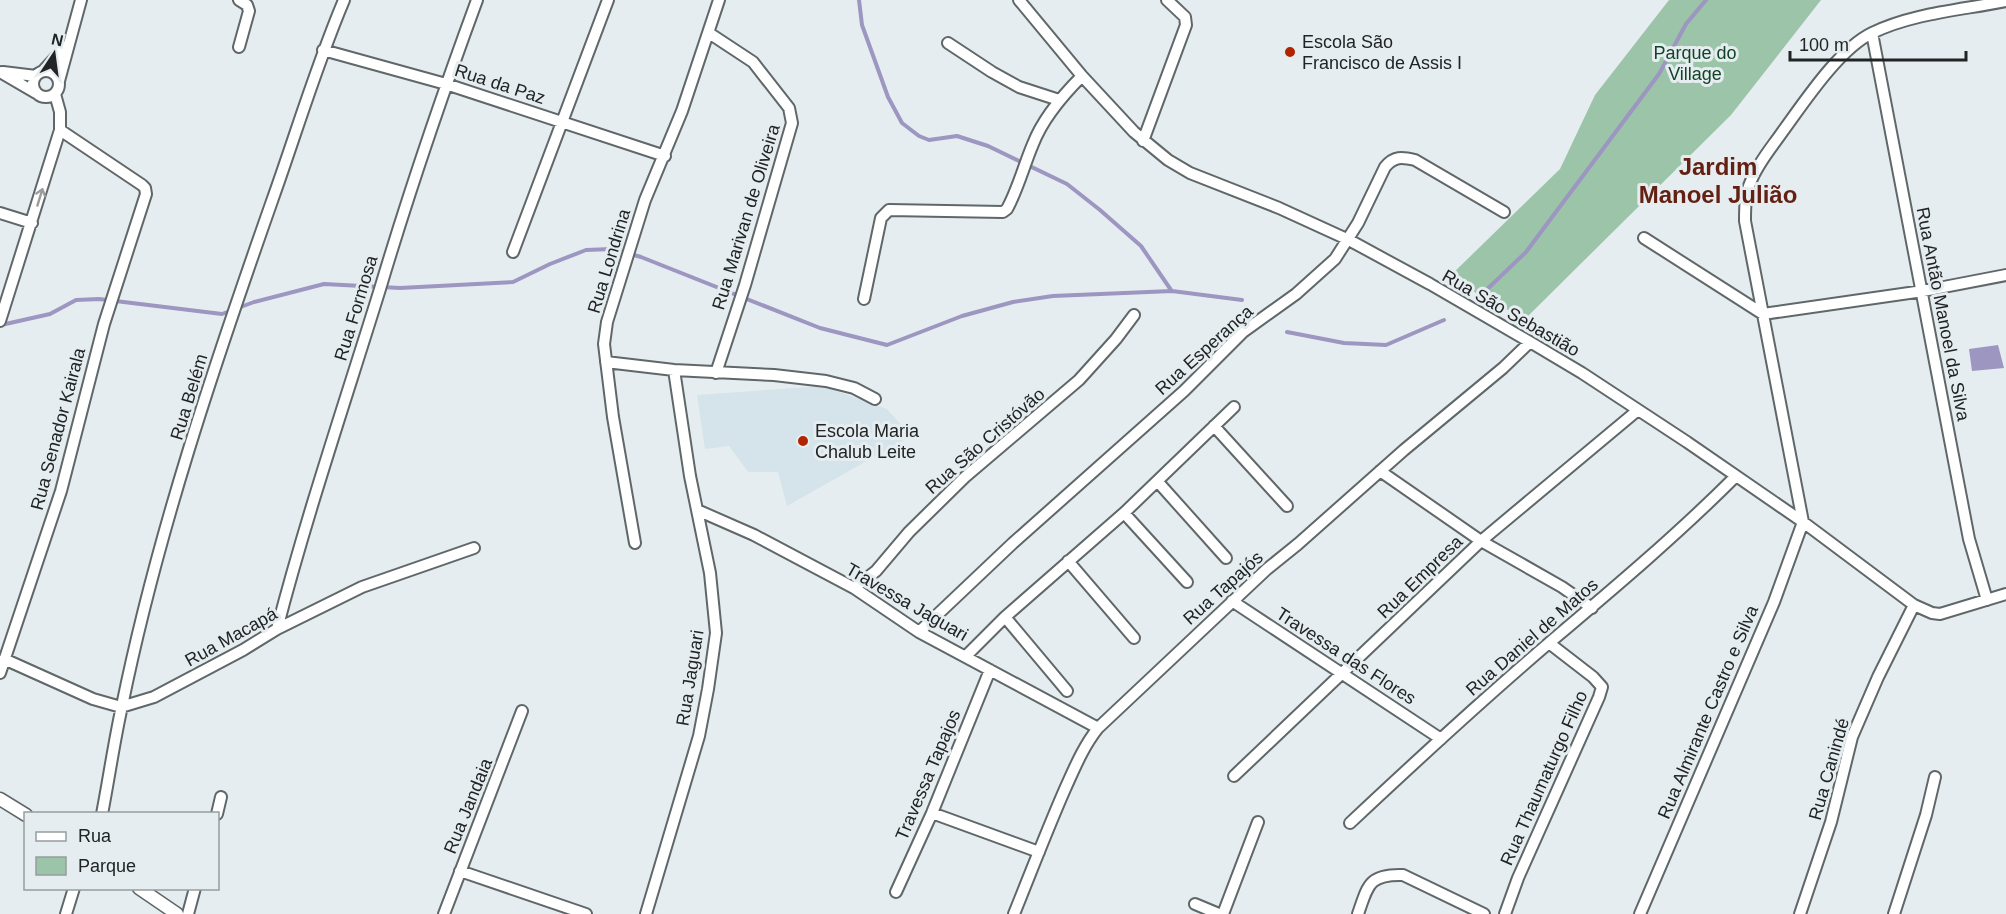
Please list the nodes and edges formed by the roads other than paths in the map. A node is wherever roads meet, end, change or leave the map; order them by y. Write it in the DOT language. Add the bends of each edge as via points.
graph roads {
  1 [pos="81,0"];
  2 [pos="239,0"];
  3 [pos="344,0"];
  4 [pos="477,0"];
  5 [pos="608,0"];
  6 [pos="719,0"];
  7 [pos="1018,0"];
  8 [pos="1167,0"];
  9 [pos="2006,1"];
  10 [pos="710,33"];
  11 [pos="1872,33"];
  12 [pos="69,43"];
  13 [pos="948,43"];
  14 [pos="239,47"];
  15 [pos="323,50"];
  16 [pos="0,72"];
  17 [pos="40,74"];
  18 [pos="1082,76"];
  19 [pos="59,81"];
  20 [pos="446,84"];
  21 [pos="37,94"];
  22 [pos="55,94"];
  23 [pos="1059,100"];
  24 [pos="563,122"];
  25 [pos="60,130"];
  26 [pos="1143,141"];
  27 [pos="664,156"];
  28 [pos="1504,212"];
  29 [pos="0,213"];
  30 [pos="32,223"];
  31 [pos="1644,238"];
  32 [pos="1349,240"];
  33 [pos="513,252"];
  34 [pos="2006,275"];
  35 [pos="1923,291"];
  36 [pos="864,299"];
  37 [pos="1763,314"];
  38 [pos="1134,315"];
  39 [pos="0,321"];
  40 [pos="1530,342"];
  41 [pos="606,362"];
  42 [pos="674,370"];
  43 [pos="716,373"];
  44 [pos="875,399"];
  45 [pos="1234,407"];
  46 [pos="1638,410"];
  47 [pos="1214,426"];
  48 [pos="1380,471"];
  49 [pos="1736,476"];
  50 [pos="1158,482"];
  51 [pos="1287,506"];
  52 [pos="697,510"];
  53 [pos="1124,513"];
  54 [pos="1803,522"];
  55 [pos="1481,541"];
  56 [pos="635,543"];
  57 [pos="474,548"];
  58 [pos="1226,558"];
  59 [pos="1068,561"];
  60 [pos="1187,582"];
  61 [pos="854,588"];
  62 [pos="2006,594"];
  63 [pos="1987,600"];
  64 [pos="1232,601"];
  65 [pos="1914,605"];
  66 [pos="1592,608"];
  67 [pos="1005,617"];
  68 [pos="277,629"];
  69 [pos="919,632"];
  70 [pos="1134,638"];
  71 [pos="1549,643"];
  72 [pos="966,656"];
  73 [pos="4,658"];
  74 [pos="990,670"];
  75 [pos="0,673"];
  76 [pos="1343,674"];
  77 [pos="1067,691"];
  78 [pos="121,707"];
  79 [pos="522,711"];
  80 [pos="1098,728"];
  81 [pos="1441,739"];
  82 [pos="1234,776"];
  83 [pos="1935,777"];
  84 [pos="221,797"];
  85 [pos="0,799"];
  86 [pos="102,812"];
  87 [pos="217,812"];
  88 [pos="932,813"];
  89 [pos="24,814"];
  90 [pos="1258,822"];
  91 [pos="1350,823"];
  92 [pos="1038,852"];
  93 [pos="460,871"];
  94 [pos="73,890"];
  95 [pos="142,890"];
  96 [pos="194,890"];
  97 [pos="896,892"];
  98 [pos="1195,904"];
  99 [pos="66,914"];
  100 [pos="177,914"];
  101 [pos="188,914"];
  102 [pos="444,914"];
  103 [pos="586,914"];
  104 [pos="646,914"];
  105 [pos="1014,914"];
  106 [pos="1221,914"];
  107 [pos="1358,914"];
  108 [pos="1484,914"];
  109 [pos="1505,914"];
  110 [pos="1640,914"];
  111 [pos="1800,914"];
  112 [pos="1894,914"];
  1 -- 12 [label="street"];
  2 -- 14 [label="street" via="249,11"];
  3 -- 15 [label="street, Rua Belém"];
  4 -- 20 [label="street, Rua Formosa"];
  5 -- 24 [label="street"];
  6 -- 10 [label="street, Rua Londrina"];
  7 -- 18 [label="street, Rua São Sebastião"];
  8 -- 26 [label="street" via="1183,14 1186,25"];
  9 -- 11 [label="street" via="1926,16"];
  10 -- 27 [label="street, Rua Londrina"];
  10 -- 43 [label="street, Rua Marivan de Oliveira" via="753,62 792,115 789,139"];
  11 -- 35 [label="street, Rua Antão Manoel da Silva"];
  11 -- 37 [label="street" via="1850,48 1830,70 1751,179 1745,221"];
  12 -- 17 [label="street"];
  12 -- 19 [label="street"];
  13 -- 23 [label="street" via="1019,87"];
  15 -- 20 [label="street, Rua da Paz"];
  15 -- 78 [label="street, Rua Belém" via="182,473"];
  16 -- 17 [label="street"];
  16 -- 21 [label="street"];
  17 -- 19 [label="street" via="55,74"];
  17 -- 21 [label="street" via="33,83"];
  18 -- 23 [label="street"];
  18 -- 26 [label="street, Rua São Sebastião"];
  19 -- 22 [label="street"];
  20 -- 24 [label="street, Rua da Paz"];
  20 -- 68 [label="street, Rua Formosa" via="384,271"];
  21 -- 22 [label="street" via="48,98"];
  22 -- 25 [label="street"];
  23 -- 36 [label="street" via="1033,143 1013,197 1003,212 890,210 881,218"];
  24 -- 27 [label="street, Rua da Paz"];
  24 -- 33 [label="street"];
  30 -- 25 [label="street, one-way"];
  25 -- 73 [label="street, Rua Senador Kairala" via="142,185 146,194 108,312 61,491"];
  26 -- 32 [label="street, Rua São Sebastião" via="1190,173"];
  27 -- 41 [label="street, Rua Londrina" via="645,200 607,322"];
  28 -- 32 [label="street, Rua Esperança" via="1415,160 1399,157 1385,167"];
  29 -- 30 [label="street"];
  30 -- 39 [label="street"];
  31 -- 37 [label="street"];
  32 -- 40 [label="street, Rua São Sebastião"];
  32 -- 69 [label="street, Rua Esperança" via="1317,276 1243,332 1184,391"];
  34 -- 35 [label="street"];
  35 -- 37 [label="street"];
  35 -- 63 [label="street, Rua Antão Manoel da Silva" via="1969,539"];
  37 -- 54 [label="street"];
  38 -- 61 [label="street, Rua São Cristóvão" via="1079,380 964,477 876,571"];
  40 -- 46 [label="street, Rua São Sebastião"];
  40 -- 48 [label="street, Rua Tapajós"];
  41 -- 42 [label="street"];
  41 -- 56 [label="street, Rua Londrina"];
  42 -- 43 [label="street"];
  42 -- 52 [label="street, Rua Jaguari"];
  43 -- 44 [label="street" via="826,381 854,388"];
  45 -- 47 [label="street"];
  46 -- 49 [label="street, Rua São Sebastião"];
  46 -- 55 [label="street, Rua Empresa"];
  47 -- 50 [label="street"];
  47 -- 51 [label="street"];
  48 -- 55 [label="street"];
  48 -- 64 [label="street, Rua Tapajós"];
  49 -- 54 [label="street, Rua São Sebastião"];
  49 -- 66 [label="street, Rua Daniel de Matos"];
  50 -- 53 [label="street"];
  50 -- 58 [label="street"];
  52 -- 61 [label="street, Travessa Jaguari"];
  52 -- 104 [label="street, Rua Jaguari" via="710,573 716,633 699,736"];
  53 -- 59 [label="street"];
  53 -- 60 [label="street"];
  54 -- 65 [label="street, Rua São Sebastião"];
  54 -- 110 [label="street, Rua Almirante Castro e Silva" via="1774,602"];
  55 -- 66 [label="street"];
  55 -- 76 [label="street, Rua Empresa"];
  57 -- 68 [label="street, Rua Macapá" via="362,587"];
  59 -- 67 [label="street"];
  59 -- 70 [label="street"];
  61 -- 69 [label="street, Travessa Jaguari"];
  62 -- 63 [label="street, Rua São Sebastião"];
  63 -- 65 [label="street, Rua São Sebastião" via="1940,614"];
  64 -- 76 [label="street, Travessa das Flores"];
  64 -- 80 [label="street, Rua Tapajós"];
  65 -- 111 [label="street, Rua Canindé" via="1852,737 1832,822"];
  66 -- 71 [label="street, Rua Daniel de Matos"];
  67 -- 72 [label="street"];
  67 -- 77 [label="street"];
  68 -- 78 [label="street, Rua Macapá" via="154,697"];
  69 -- 72 [label="street, Travessa Jaguari"];
  71 -- 81 [label="street, Rua Daniel de Matos"];
  71 -- 109 [label="street, Rua Thaumaturgo Filho" via="1602,687"];
  72 -- 74 [label="street, Travessa Jaguari"];
  73 -- 75 [label="street, Rua Senador Kairala"];
  73 -- 78 [label="street" via="93,699"];
  74 -- 80 [label="street, Travessa Jaguari"];
  74 -- 88 [label="street, Travessa Tapajos"];
  76 -- 81 [label="street, Travessa das Flores"];
  76 -- 82 [label="street, Rua Empresa"];
  78 -- 86 [label="street, Rua Belém"];
  79 -- 93 [label="street, Rua Jandaia"];
  80 -- 92 [label="street, Rua Tapajós" via="1085,745"];
  81 -- 91 [label="street, Rua Daniel de Matos"];
  83 -- 112 [label="street"];
  84 -- 87 [label="street"];
  85 -- 89 [label="street"];
  88 -- 92 [label="street"];
  88 -- 97 [label="street, Travessa Tapajos"];
  90 -- 106 [label="street"];
  92 -- 105 [label="street, Rua Tapajós"];
  93 -- 102 [label="street, Rua Jandaia"];
  93 -- 103 [label="street"];
  94 -- 99 [label="street"];
  95 -- 100 [label="street"];
  96 -- 101 [label="street"];
  98 -- 106 [label="street"];
  107 -- 108 [label="street" via="1367,889 1377,878 1390,875 1403,875"];
}
